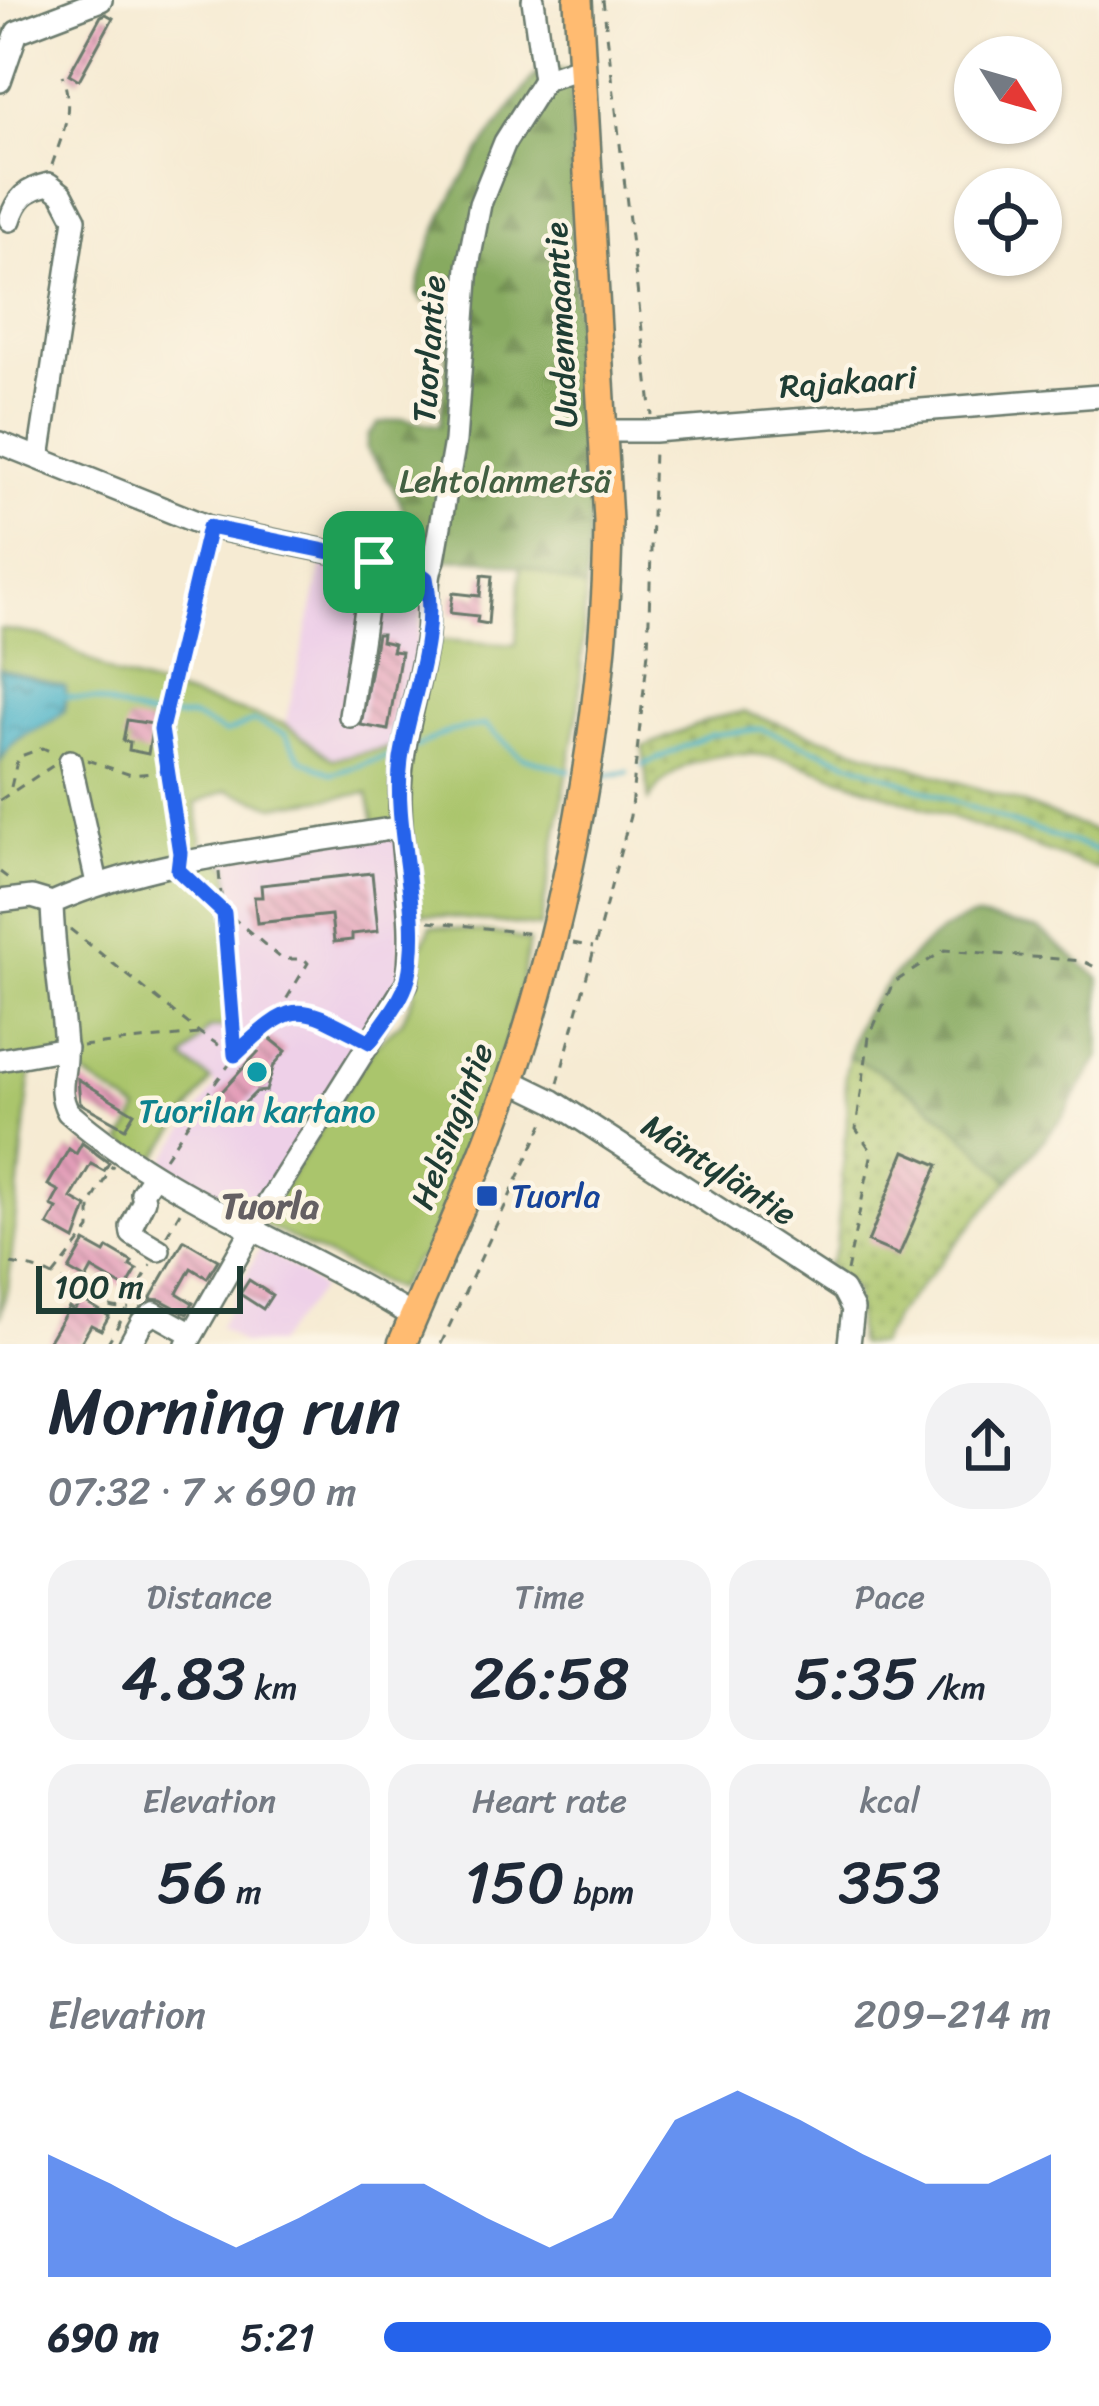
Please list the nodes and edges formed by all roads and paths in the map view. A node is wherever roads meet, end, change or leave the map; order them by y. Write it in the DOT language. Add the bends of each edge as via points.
graph roads {
  1 [pos="101,0"];
  2 [pos="532,0"];
  3 [pos="578,0"];
  4 [pos="582,67"];
  5 [pos="62,75"];
  6 [pos="544,80"];
  7 [pos="0,81"];
  8 [pos="49,184"];
  9 [pos="10,220"];
  10 [pos="1099,396"];
  11 [pos="603,431"];
  12 [pos="0,442"];
  13 [pos="39,458"];
  14 [pos="209,527"];
  15 [pos="374,562"];
  16 [pos="426,578"];
  17 [pos="350,716"];
  18 [pos="70,761"];
  19 [pos="167,772"];
  20 [pos="11,789"];
  21 [pos="0,800"];
  22 [pos="400,827"];
  23 [pos="217,859"];
  24 [pos="176,864"];
  25 [pos="97,883"];
  26 [pos="0,901"];
  27 [pos="52,903"];
  28 [pos="224,913"];
  29 [pos="410,919"];
  30 [pos="551,935"];
  31 [pos="595,947"];
  32 [pos="1099,969"];
  33 [pos="274,1018"];
  34 [pos="200,1034"];
  35 [pos="370,1042"];
  36 [pos="65,1048"];
  37 [pos="235,1055"];
  38 [pos="0,1060"];
  39 [pos="510,1080"];
  40 [pos="553,1101"];
  41 [pos="122,1151"];
  42 [pos="154,1175"];
  43 [pos="252,1229"];
  44 [pos="159,1250"];
  45 [pos="11,1264"];
  46 [pos="53,1276"];
  47 [pos="844,1290"];
  48 [pos="142,1304"];
  49 [pos="128,1309"];
  50 [pos="414,1317"];
  51 [pos="189,1339"];
  52 [pos="106,1344"];
  53 [pos="130,1344"];
  54 [pos="402,1344"];
  55 [pos="441,1344"];
  56 [pos="850,1344"];
  1 -- 7 [label="street" via="17,32"];
  2 -- 6 [label="street"];
  3 -- 4 [label="main road, Uudenmaantie"];
  4 -- 6 [label="street"];
  4 -- 11 [label="main road, Uudenmaantie"];
  5 -- 8 [label="path" via="68,126"];
  6 -- 16 [label="street, Tuorlantie" via="505,142 473,232 454,441"];
  8 -- 9 [label="street" via="25,192"];
  8 -- 13 [label="street" via="69,205 76,235"];
  10 -- 11 [label="street, Rajakaari"];
  11 -- 30 [label="main road, Uudenmaantie" via="604,619"];
  12 -- 13 [label="street"];
  13 -- 14 [label="street"];
  14 -- 15 [label="street"];
  14 -- 19 [label="path" via="161,729"];
  15 -- 16 [label="street"];
  15 -- 17 [label="street"];
  16 -- 22 [label="street, Tuorlantie" via="427,639 403,753"];
  18 -- 19 [label="path" via="91,759 131,775"];
  18 -- 25 [label="street"];
  19 -- 24 [label="path"];
  20 -- 20 [label="path" via="18,757 54,750 61,762"];
  20 -- 21 [label="path"];
  22 -- 23 [label="street"];
  22 -- 29 [label="street, Tuorlantie"];
  23 -- 24 [label="street"];
  23 -- 28 [label="path"];
  24 -- 25 [label="street"];
  24 -- 28 [label="path"];
  25 -- 27 [label="street"];
  26 -- 27 [label="street"];
  27 -- 34 [label="path" via="63,923"];
  27 -- 36 [label="street"];
  28 -- 33 [label="path" via="282,959 308,963"];
  28 -- 37 [label="path"];
  29 -- 30 [label="path"];
  29 -- 35 [label="street, Tuorlantie" via="407,983"];
  30 -- 31 [label="path"];
  30 -- 39 [label="main road, Helsingintie"];
  32 -- 47 [label="path" via="946,950 893,983 869,1036 856,1129 872,1152"];
  33 -- 35 [label="path" via="313,1012"];
  33 -- 37 [label="path"];
  34 -- 36 [label="path"];
  34 -- 37 [label="path"];
  35 -- 43 [label="street, Tuorlantie"];
  36 -- 38 [label="street"];
  36 -- 41 [label="street" via="60,1098"];
  37 -- 42 [label="path"];
  39 -- 40 [label="street, Mäntyläntie"];
  39 -- 50 [label="main road, Helsingintie"];
  40 -- 47 [label="street, Mäntyläntie"];
  40 -- 55 [label="path"];
  41 -- 42 [label="street"];
  41 -- 46 [label="path" via="90,1205 90,1228"];
  42 -- 43 [label="street"];
  42 -- 44 [label="street" via="131,1227"];
  43 -- 50 [label="street"];
  43 -- 51 [label="street, Tuorlantie"];
  45 -- 46 [label="path"];
  46 -- 49 [label="path"];
  47 -- 56 [label="street" via="853,1309"];
  48 -- 49 [label="path"];
  49 -- 52 [label="path"];
  50 -- 54 [label="main road, Helsingintie"];
  51 -- 53 [label="street" via="154,1312"];
}
